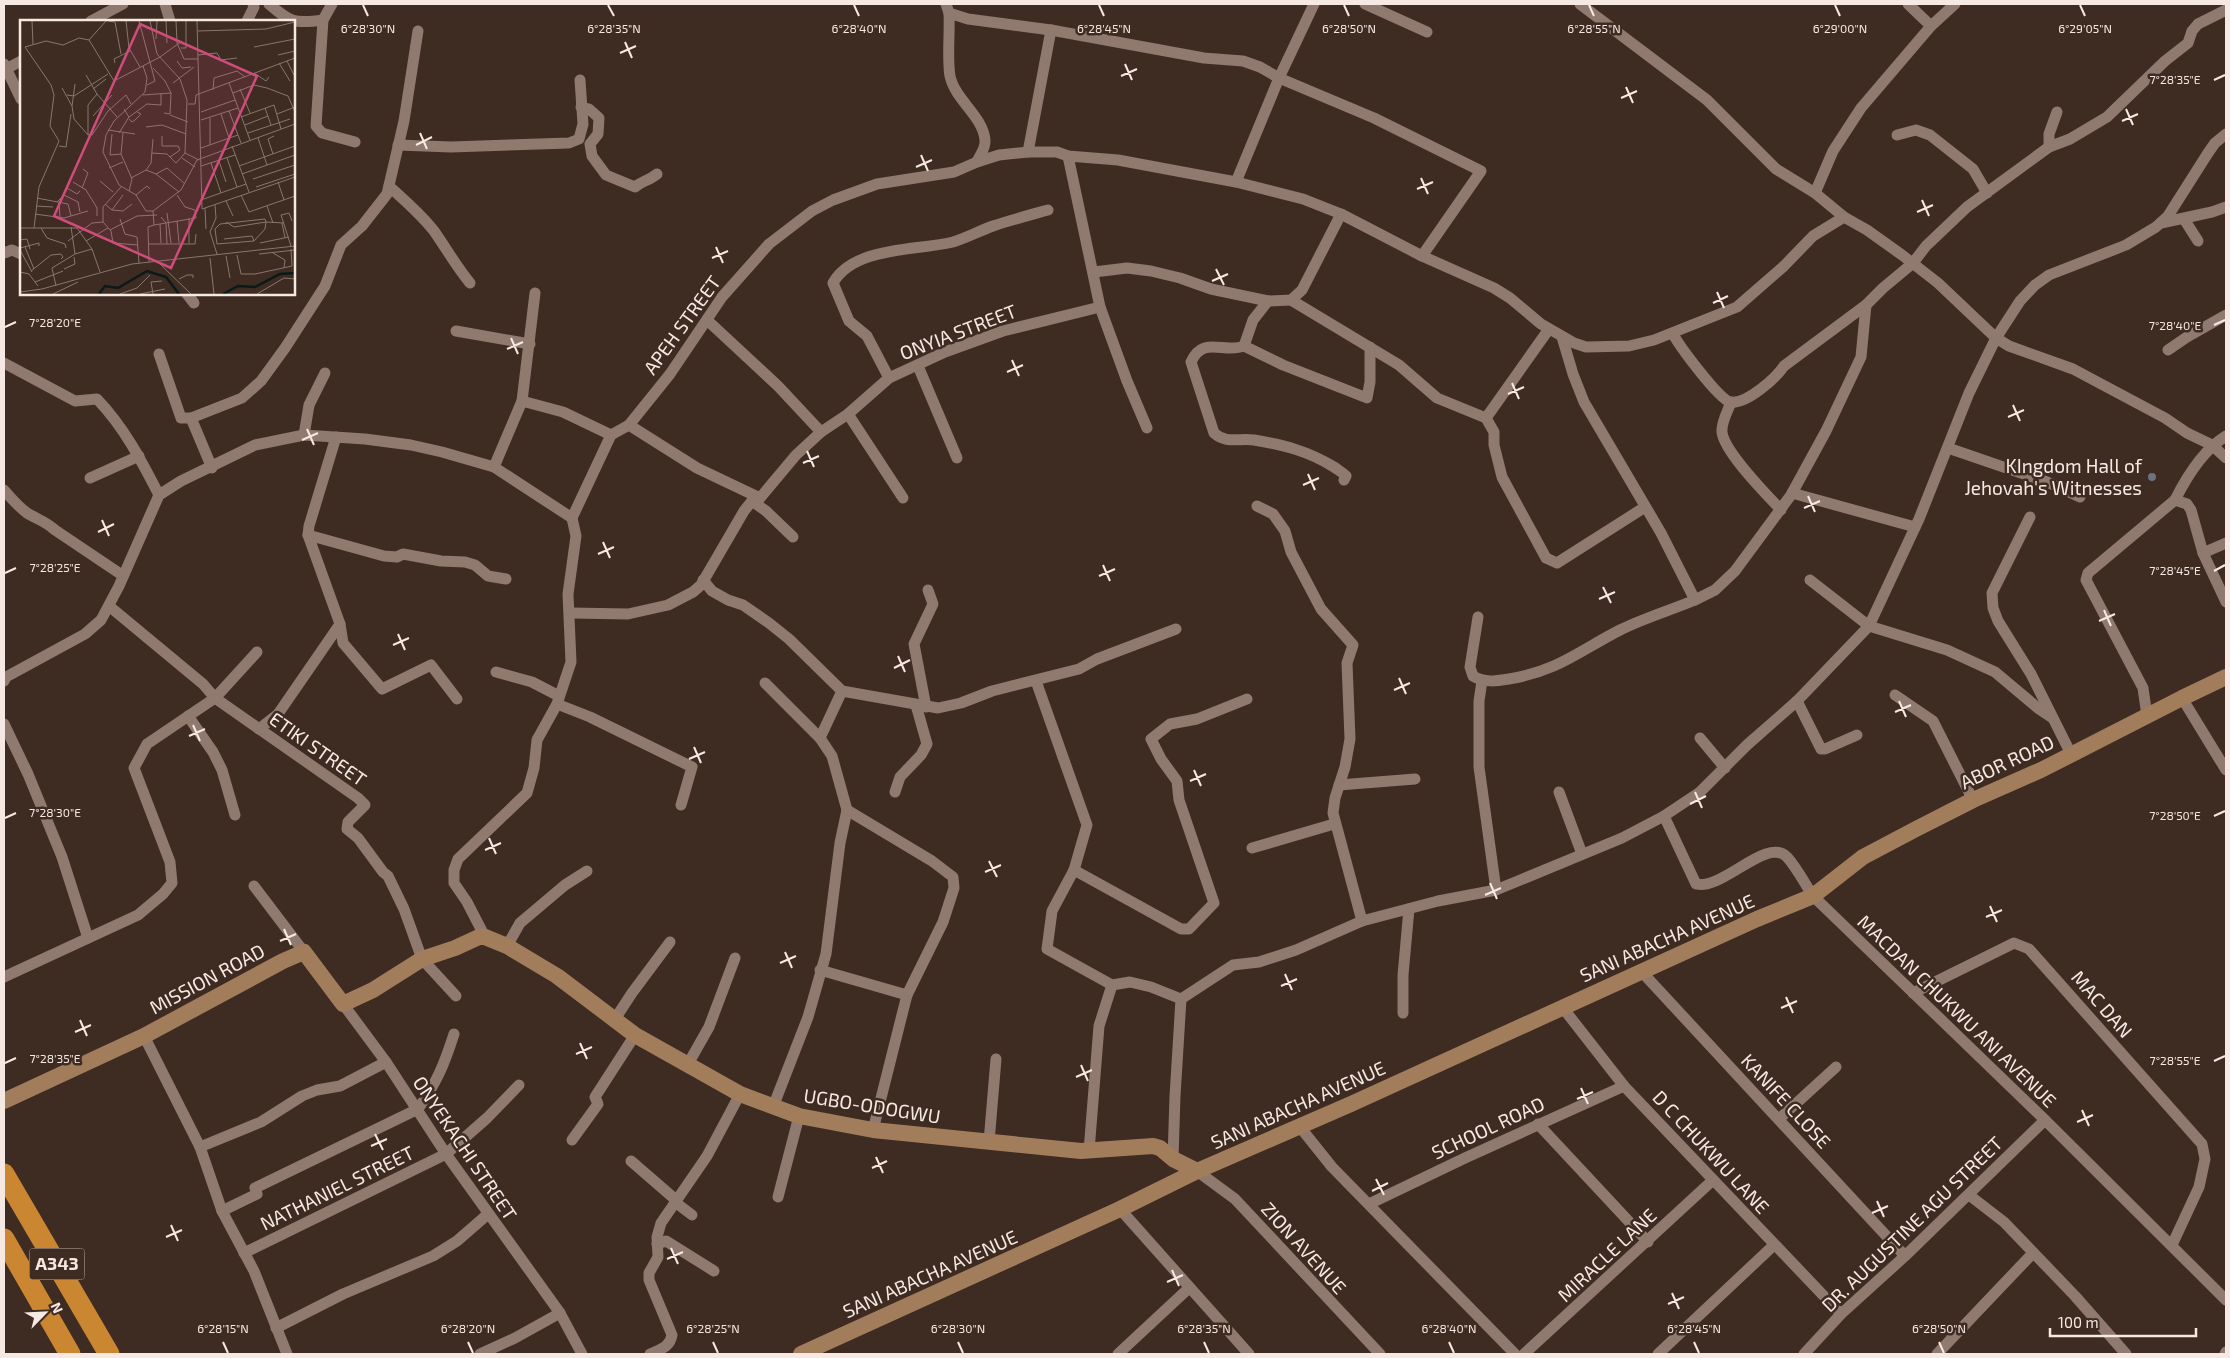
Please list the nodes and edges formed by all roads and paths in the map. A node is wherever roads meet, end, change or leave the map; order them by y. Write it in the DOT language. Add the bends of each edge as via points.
graph roads {
  1 [pos="123,4"];
  2 [pos="165,4"];
  3 [pos="268,4"];
  4 [pos="332,4"];
  5 [pos="1314,4"];
  6 [pos="1365,4"];
  7 [pos="1580,4"];
  8 [pos="1908,4"];
  9 [pos="1955,4"];
  10 [pos="254,5"];
  11 [pos="948,9"];
  12 [pos="2226,10"];
  13 [pos="93,20"];
  14 [pos="170,20"];
  15 [pos="247,20"];
  16 [pos="290,20"];
  17 [pos="323,20"];
  18 [pos="295,22"];
  19 [pos="1932,26"];
  20 [pos="1051,30"];
  21 [pos="418,31"];
  22 [pos="1427,32"];
  23 [pos="20,61"];
  24 [pos="5,66"];
  25 [pos="1279,78"];
  26 [pos="580,80"];
  27 [pos="20,97"];
  28 [pos="581,106"];
  29 [pos="2057,112"];
  30 [pos="2226,134"];
  31 [pos="1897,135"];
  32 [pos="355,142"];
  33 [pos="398,145"];
  34 [pos="2050,147"];
  35 [pos="1028,152"];
  36 [pos="1068,156"];
  37 [pos="977,162"];
  38 [pos="657,174"];
  39 [pos="1236,182"];
  40 [pos="389,186"];
  41 [pos="1815,193"];
  42 [pos="1987,193"];
  43 [pos="2226,206"];
  44 [pos="1048,210"];
  45 [pos="1341,214"];
  46 [pos="1844,217"];
  47 [pos="2184,219"];
  48 [pos="2162,223"];
  49 [pos="2198,242"];
  50 [pos="4,254"];
  51 [pos="20,254"];
  52 [pos="1422,256"];
  53 [pos="1913,263"];
  54 [pos="1094,272"];
  55 [pos="470,283"];
  56 [pos="535,293"];
  57 [pos="1291,300"];
  58 [pos="1268,301"];
  59 [pos="1866,305"];
  60 [pos="1100,307"];
  61 [pos="2224,316"];
  62 [pos="707,320"];
  63 [pos="1549,329"];
  64 [pos="456,331"];
  65 [pos="1672,334"];
  66 [pos="1562,337"];
  67 [pos="1996,338"];
  68 [pos="530,344"];
  69 [pos="1244,346"];
  70 [pos="1370,347"];
  71 [pos="1586,347"];
  72 [pos="2168,350"];
  73 [pos="159,354"];
  74 [pos="4,363"];
  75 [pos="918,366"];
  76 [pos="325,373"];
  77 [pos="1573,374"];
  78 [pos="889,378"];
  79 [pos="522,401"];
  80 [pos="1731,402"];
  81 [pos="848,414"];
  82 [pos="191,418"];
  83 [pos="1486,418"];
  84 [pos="629,425"];
  85 [pos="1148,428"];
  86 [pos="821,432"];
  87 [pos="304,435"];
  88 [pos="611,435"];
  89 [pos="2226,436"];
  90 [pos="336,437"];
  91 [pos="2212,445"];
  92 [pos="1948,448"];
  93 [pos="139,456"];
  94 [pos="957,458"];
  95 [pos="2226,458"];
  96 [pos="494,467"];
  97 [pos="212,468"];
  98 [pos="90,478"];
  99 [pos="1344,480"];
  100 [pos="4,490"];
  101 [pos="1792,493"];
  102 [pos="158,495"];
  103 [pos="2080,497"];
  104 [pos="903,498"];
  105 [pos="756,500"];
  106 [pos="2175,500"];
  107 [pos="1257,506"];
  108 [pos="1645,507"];
  109 [pos="1782,510"];
  110 [pos="572,518"];
  111 [pos="2030,518"];
  112 [pos="1915,527"];
  113 [pos="308,535"];
  114 [pos="794,537"];
  115 [pos="2226,543"];
  116 [pos="2203,553"];
  117 [pos="122,574"];
  118 [pos="506,579"];
  119 [pos="704,580"];
  120 [pos="1810,580"];
  121 [pos="928,590"];
  122 [pos="1695,600"];
  123 [pos="2226,602"];
  124 [pos="108,606"];
  125 [pos="571,613"];
  126 [pos="1478,616"];
  127 [pos="340,624"];
  128 [pos="1869,626"];
  129 [pos="1176,629"];
  130 [pos="257,652"];
  131 [pos="496,672"];
  132 [pos="2226,678"];
  133 [pos="4,681"];
  134 [pos="1036,681"];
  135 [pos="1482,681"];
  136 [pos="765,683"];
  137 [pos="842,691"];
  138 [pos="1895,695"];
  139 [pos="215,698"];
  140 [pos="1247,698"];
  141 [pos="2182,698"];
  142 [pos="457,699"];
  143 [pos="558,700"];
  144 [pos="1797,701"];
  145 [pos="921,706"];
  146 [pos="188,716"];
  147 [pos="2148,716"];
  148 [pos="2051,717"];
  149 [pos="4,724"];
  150 [pos="259,729"];
  151 [pos="1857,735"];
  152 [pos="820,738"];
  153 [pos="1700,738"];
  154 [pos="2071,754"];
  155 [pos="1725,768"];
  156 [pos="2226,770"];
  157 [pos="1415,779"];
  158 [pos="1339,785"];
  159 [pos="895,792"];
  160 [pos="1559,792"];
  161 [pos="1973,800"];
  162 [pos="681,805"];
  163 [pos="847,810"];
  164 [pos="234,815"];
  165 [pos="1664,816"];
  166 [pos="1334,824"];
  167 [pos="1252,848"];
  168 [pos="1582,854"];
  169 [pos="1074,870"];
  170 [pos="587,871"];
  171 [pos="254,886"];
  172 [pos="1496,890"];
  173 [pos="1813,896"];
  174 [pos="1409,909"];
  175 [pos="1362,921"];
  176 [pos="88,938"];
  177 [pos="488,938"];
  178 [pos="670,942"];
  179 [pos="507,946"];
  180 [pos="304,952"];
  181 [pos="734,958"];
  182 [pos="422,959"];
  183 [pos="820,970"];
  184 [pos="1641,971"];
  185 [pos="4,977"];
  186 [pos="1112,985"];
  187 [pos="1913,993"];
  188 [pos="907,995"];
  189 [pos="456,996"];
  190 [pos="1181,999"];
  191 [pos="343,1004"];
  192 [pos="1563,1008"];
  193 [pos="1402,1014"];
  194 [pos="615,1019"];
  195 [pos="454,1034"];
  196 [pos="636,1035"];
  197 [pos="144,1036"];
  198 [pos="996,1059"];
  199 [pos="386,1062"];
  200 [pos="688,1064"];
  201 [pos="1836,1067"];
  202 [pos="519,1085"];
  203 [pos="1624,1086"];
  204 [pos="740,1094"];
  205 [pos="4,1101"];
  206 [pos="773,1107"];
  207 [pos="416,1110"];
  208 [pos="799,1116"];
  209 [pos="1779,1119"];
  210 [pos="2044,1120"];
  211 [pos="1538,1124"];
  212 [pos="1300,1127"];
  213 [pos="873,1130"];
  214 [pos="572,1140"];
  215 [pos="989,1142"];
  216 [pos="200,1147"];
  217 [pos="1089,1151"];
  218 [pos="446,1154"];
  219 [pos="1173,1159"];
  220 [pos="631,1161"];
  221 [pos="1197,1171"];
  222 [pos="4,1174"];
  223 [pos="1713,1180"];
  224 [pos="1969,1195"];
  225 [pos="778,1197"];
  226 [pos="675,1201"];
  227 [pos="1369,1204"];
  228 [pos="1120,1209"];
  229 [pos="222,1211"];
  230 [pos="488,1214"];
  231 [pos="692,1215"];
  232 [pos="4,1239"];
  233 [pos="1648,1242"];
  234 [pos="657,1244"];
  235 [pos="1774,1245"];
  236 [pos="2172,1245"];
  237 [pos="2033,1252"];
  238 [pos="244,1253"];
  239 [pos="1905,1256"];
  240 [pos="714,1271"];
  241 [pos="1189,1288"];
  242 [pos="2226,1300"];
  243 [pos="560,1313"];
  244 [pos="1841,1314"];
  245 [pos="276,1328"];
  246 [pos="70,1354"];
  247 [pos="109,1354"];
  248 [pos="288,1354"];
  249 [pos="480,1354"];
  250 [pos="582,1354"];
  251 [pos="650,1354"];
  252 [pos="801,1354"];
  253 [pos="1118,1354"];
  254 [pos="1249,1354"];
  255 [pos="1380,1354"];
  256 [pos="1515,1354"];
  257 [pos="1524,1354"];
  258 [pos="1658,1354"];
  259 [pos="1804,1354"];
  260 [pos="1937,1354"];
  261 [pos="2126,1354"];
  1 -- 13 [label="street"];
  2 -- 14 [label="street"];
  3 -- 10 [label="street"];
  3 -- 16 [label="street"];
  4 -- 17 [label="street"];
  5 -- 25 [label="street"];
  6 -- 22 [label="street"];
  7 -- 41 [label="street" via="1708,100 1776,169"];
  8 -- 19 [label="street"];
  9 -- 19 [label="street"];
  10 -- 15 [label="street"];
  11 -- 20 [label="street" via="996,24"];
  11 -- 37 [label="street" via="950,75 962,101 982,130 985,141"];
  12 -- 34 [label="street" via="2198,24 2188,43 2107,117"];
  17 -- 18 [label="street"];
  17 -- 32 [label="street" via="316,126 322,133"];
  19 -- 41 [label="street" via="1844,132"];
  20 -- 25 [label="street" via="1204,58 1243,61"];
  20 -- 35 [label="street"];
  21 -- 33 [label="street"];
  23 -- 24 [label="street"];
  24 -- 27 [label="street"];
  25 -- 39 [label="street"];
  25 -- 52 [label="street" via="1365,114 1481,171"];
  26 -- 28 [label="street"];
  28 -- 33 [label="street" via="579,139 569,144"];
  28 -- 38 [label="street" via="599,118 598,134 590,144 592,156 606,175 635,187"];
  29 -- 34 [label="street" via="2049,134"];
  30 -- 48 [label="street" via="2215,143"];
  31 -- 42 [label="street" via="1916,130 1930,135 1973,169"];
  33 -- 40 [label="street"];
  34 -- 42 [label="street"];
  35 -- 36 [label="street, APEH STREET" via="1057,152"];
  35 -- 37 [label="street, APEH STREET"];
  36 -- 39 [label="street, APEH STREET" via="1118,160"];
  36 -- 54 [label="street"];
  37 -- 62 [label="street, APEH STREET" via="954,172 865,188 812,211 769,244 726,292"];
  39 -- 45 [label="street, APEH STREET" via="1303,199"];
  40 -- 55 [label="street" via="433,230"];
  40 -- 82 [label="street" via="387,194 362,226 341,245 325,286 261,381 242,398"];
  41 -- 46 [label="street"];
  42 -- 53 [label="street" via="1966,208"];
  43 -- 47 [label="street"];
  44 -- 78 [label="street" via="954,241 881,253 837,275 833,283 843,310 849,321 867,336"];
  45 -- 52 [label="street, APEH STREET"];
  45 -- 57 [label="street" via="1302,290"];
  46 -- 53 [label="street" via="1891,245"];
  46 -- 65 [label="street" via="1813,236 1737,307"];
  47 -- 48 [label="street"];
  47 -- 49 [label="street"];
  48 -- 67 [label="street" via="2126,245 2049,274 2020,301"];
  50 -- 51 [label="street" via="12,250"];
  52 -- 63 [label="street, APEH STREET" via="1494,288"];
  53 -- 59 [label="street"];
  53 -- 67 [label="street"];
  54 -- 58 [label="street" via="1127,268 1151,271 1210,289"];
  54 -- 60 [label="street"];
  56 -- 68 [label="street"];
  57 -- 58 [label="street"];
  57 -- 70 [label="street"];
  58 -- 69 [label="street" via="1253,320"];
  59 -- 80 [label="street" via="1784,366 1763,387 1740,402"];
  59 -- 101 [label="street" via="1861,357"];
  60 -- 75 [label="street, ONYIA STREET" via="1003,331 945,352"];
  60 -- 85 [label="street"];
  61 -- 72 [label="street"];
  62 -- 84 [label="street, APEH STREET"];
  62 -- 86 [label="street" via="778,386"];
  63 -- 66 [label="street, APEH STREET"];
  63 -- 83 [label="street"];
  64 -- 68 [label="street"];
  65 -- 71 [label="street" via="1629,346"];
  65 -- 80 [label="street" via="1693,364"];
  66 -- 71 [label="street, APEH STREET"];
  66 -- 77 [label="street"];
  67 -- 91 [label="street" via="2009,346 2073,369"];
  67 -- 92 [label="street" via="1969,393"];
  68 -- 79 [label="street"];
  69 -- 70 [label="street" via="1367,398"];
  69 -- 99 [label="street" via="1237,349 1206,347 1194,355 1191,362 1214,433 1224,439 1253,440 1299,449 1342,472 1346,476"];
  70 -- 83 [label="street" via="1399,365 1437,398"];
  71 -- 77 [label="street" via="1576,356"];
  73 -- 82 [label="street" via="180,417"];
  74 -- 93 [label="street" via="75,401 97,399 115,417"];
  75 -- 78 [label="street, ONYIA STREET"];
  75 -- 94 [label="street"];
  76 -- 87 [label="street" via="309,405"];
  77 -- 108 [label="street" via="1584,402"];
  78 -- 81 [label="street, ONYIA STREET"];
  79 -- 88 [label="street" via="563,412"];
  79 -- 96 [label="street"];
  80 -- 109 [label="street" via="1723,422 1724,437 1741,465"];
  81 -- 86 [label="street, ONYIA STREET"];
  81 -- 104 [label="street"];
  82 -- 97 [label="street"];
  83 -- 108 [label="street" via="1494,432 1502,477 1546,558 1557,563"];
  84 -- 88 [label="street, APEH STREET"];
  84 -- 105 [label="street"];
  86 -- 105 [label="street, ONYIA STREET"];
  87 -- 90 [label="street"];
  87 -- 97 [label="street" via="255,445"];
  88 -- 110 [label="street"];
  89 -- 91 [label="street"];
  90 -- 96 [label="street" via="411,445"];
  90 -- 113 [label="street"];
  91 -- 95 [label="street"];
  91 -- 106 [label="street" via="2182,485"];
  92 -- 103 [label="street" via="2047,482"];
  92 -- 112 [label="street"];
  93 -- 98 [label="street"];
  93 -- 102 [label="street"];
  96 -- 110 [label="street"];
  97 -- 102 [label="street"];
  100 -- 117 [label="street" via="27,512"];
  101 -- 109 [label="street"];
  101 -- 112 [label="street"];
  102 -- 117 [label="street"];
  105 -- 114 [label="street"];
  105 -- 119 [label="street, ONYIA STREET" via="729,535 723,551"];
  106 -- 116 [label="street" via="2187,504 2191,510"];
  106 -- 147 [label="street" via="2101,560 2088,573 2086,580 2143,688"];
  107 -- 158 [label="street" via="1273,514 1285,531 1290,552 1321,609 1353,646 1347,663 1350,740"];
  108 -- 122 [label="street"];
  109 -- 122 [label="street" via="1735,571 1715,590"];
  110 -- 125 [label="street" via="576,536 568,594"];
  111 -- 148 [label="street" via="1992,592 1992,608 2031,674"];
  112 -- 128 [label="street"];
  113 -- 118 [label="street" via="384,556 403,554 465,562 475,565 488,576"];
  113 -- 127 [label="street"];
  115 -- 116 [label="street"];
  116 -- 123 [label="street"];
  117 -- 124 [label="street"];
  119 -- 125 [label="street, ONYIA STREET" via="693,592 655,609 628,614"];
  119 -- 137 [label="street" via="712,590 728,600 743,604 789,639"];
  120 -- 128 [label="street"];
  121 -- 145 [label="street" via="933,604 914,644"];
  122 -- 135 [label="street" via="1622,629 1541,673"];
  124 -- 133 [label="street" via="101,620 85,634"];
  124 -- 139 [label="street, ETIKI STREET" via="203,684"];
  125 -- 143 [label="street" via="571,662"];
  126 -- 135 [label="street" via="1470,667 1473,676"];
  127 -- 142 [label="street" via="343,643 382,688 431,665"];
  127 -- 150 [label="street" via="278,714"];
  128 -- 144 [label="street"];
  128 -- 148 [label="street" via="1947,650 1995,672"];
  129 -- 134 [label="street" via="1079,669"];
  130 -- 139 [label="street"];
  131 -- 143 [label="street" via="532,682"];
  132 -- 141 [label="street, ABOR ROAD"];
  134 -- 145 [label="street" via="992,691 950,706"];
  134 -- 169 [label="street" via="1087,825"];
  135 -- 172 [label="street" via="1479,767"];
  136 -- 152 [label="street"];
  137 -- 145 [label="street"];
  137 -- 152 [label="street"];
  138 -- 161 [label="street" via="1933,721"];
  139 -- 146 [label="street"];
  139 -- 150 [label="street, ETIKI STREET"];
  140 -- 169 [label="street" via="1197,719 1170,724 1151,739 1177,781 1179,800 1214,903 1189,929 1181,930"];
  141 -- 147 [label="street, ABOR ROAD"];
  141 -- 156 [label="street"];
  143 -- 162 [label="street" via="692,767"];
  143 -- 177 [label="street" via="536,740 534,768 526,793 458,859 454,870 454,883"];
  144 -- 151 [label="street" via="1821,749"];
  144 -- 155 [label="street"];
  145 -- 159 [label="street" via="927,744 900,777"];
  146 -- 164 [label="street" via="222,770"];
  146 -- 176 [label="street" via="147,744 134,768 170,862 172,883 138,915"];
  147 -- 154 [label="street, ABOR ROAD"];
  148 -- 154 [label="street"];
  149 -- 176 [label="street" via="62,857"];
  150 -- 182 [label="street, ETIKI STREET" via="365,805 348,822 347,828 388,876 404,908"];
  152 -- 163 [label="street" via="832,756"];
  153 -- 155 [label="street"];
  154 -- 161 [label="street, ABOR ROAD"];
  155 -- 165 [label="street" via="1700,792"];
  157 -- 158 [label="street"];
  158 -- 166 [label="street"];
  160 -- 168 [label="street"];
  161 -- 173 [label="street, ABOR ROAD" via="1863,857"];
  163 -- 183 [label="street" via="826,954"];
  163 -- 188 [label="street" via="953,877 954,888 943,922"];
  165 -- 168 [label="street"];
  165 -- 173 [label="street, MACDAN CHUKWU ANI AVENUE" via="1696,884 1701,886 1715,881 1773,852 1786,856"];
  166 -- 167 [label="street"];
  166 -- 175 [label="street"];
  168 -- 172 [label="street"];
  169 -- 186 [label="street" via="1052,911 1046,949"];
  170 -- 179 [label="street" via="520,923"];
  171 -- 180 [label="street"];
  172 -- 174 [label="street"];
  173 -- 184 [label="street, SANI ABACHA AVENUE"];
  173 -- 187 [label="street, MACDAN CHUKWU ANI AVENUE"];
  174 -- 175 [label="street"];
  174 -- 193 [label="street"];
  175 -- 190 [label="street" via="1296,950 1259,962 1233,965"];
  176 -- 185 [label="street"];
  177 -- 179 [label="street, UGBO-ODOGWU"];
  177 -- 182 [label="street" via="480,937"];
  178 -- 194 [label="street"];
  179 -- 194 [label="street, UGBO-ODOGWU" via="557,976"];
  180 -- 191 [label="street"];
  180 -- 197 [label="street, MISSION ROAD"];
  181 -- 200 [label="street" via="709,1027"];
  182 -- 189 [label="street"];
  182 -- 191 [label="street" via="373,990"];
  183 -- 188 [label="street"];
  183 -- 206 [label="street" via="808,1017"];
  184 -- 192 [label="street, SANI ABACHA AVENUE"];
  184 -- 209 [label="street, KANIFE CLOSE"];
  186 -- 190 [label="street" via="1130,982"];
  186 -- 217 [label="street" via="1099,1026"];
  187 -- 210 [label="street, MACDAN CHUKWU ANI AVENUE"];
  187 -- 236 [label="street, MAC DAN" via="2014,943 2029,949 2202,1144 2205,1159 2199,1187"];
  188 -- 213 [label="street"];
  190 -- 219 [label="street"];
  191 -- 199 [label="street, ONYEKACHI STREET"];
  192 -- 203 [label="street, D C CHUKWU LANE"];
  192 -- 212 [label="street, SANI ABACHA AVENUE"];
  194 -- 196 [label="street, UGBO-ODOGWU"];
  195 -- 207 [label="street" via="435,1086"];
  196 -- 200 [label="street, UGBO-ODOGWU"];
  196 -- 214 [label="street" via="595,1097 598,1104"];
  197 -- 205 [label="street, MISSION ROAD"];
  197 -- 216 [label="street"];
  198 -- 215 [label="street"];
  199 -- 207 [label="street, ONYEKACHI STREET"];
  199 -- 216 [label="street" via="340,1086 302,1096 262,1122"];
  200 -- 204 [label="street, UGBO-ODOGWU"];
  201 -- 209 [label="street"];
  202 -- 218 [label="street, NATHANIEL STREET"];
  203 -- 211 [label="street, SCHOOL ROAD"];
  203 -- 223 [label="street, D C CHUKWU LANE"];
  204 -- 206 [label="street, UGBO-ODOGWU"];
  204 -- 226 [label="street" via="707,1156"];
  206 -- 208 [label="street, UGBO-ODOGWU"];
  207 -- 218 [label="street, ONYEKACHI STREET"];
  207 -- 229 [label="street" via="255,1188 257,1194"];
  208 -- 213 [label="street, UGBO-ODOGWU"];
  208 -- 225 [label="street"];
  209 -- 239 [label="street, KANIFE CLOSE"];
  210 -- 224 [label="street, DR. AUGUSTINE AGU STREET"];
  210 -- 236 [label="street, MACDAN CHUKWU ANI AVENUE"];
  211 -- 227 [label="street, SCHOOL ROAD"];
  211 -- 233 [label="street"];
  212 -- 221 [label="street, SANI ABACHA AVENUE"];
  212 -- 227 [label="street" via="1332,1167"];
  213 -- 215 [label="street, UGBO-ODOGWU"];
  215 -- 217 [label="street, UGBO-ODOGWU"];
  216 -- 229 [label="street"];
  217 -- 219 [label="street, UGBO-ODOGWU" via="1153,1146"];
  218 -- 230 [label="street, ONYEKACHI STREET"];
  218 -- 238 [label="street, NATHANIEL STREET"];
  219 -- 221 [label="street, UGBO-ODOGWU"];
  220 -- 226 [label="street"];
  221 -- 228 [label="street, SANI ABACHA AVENUE"];
  221 -- 255 [label="street, ZION AVENUE" via="1241,1204"];
  222 -- 247 [label="highway, A343"];
  223 -- 233 [label="street, MIRACLE LANE"];
  223 -- 235 [label="street, D C CHUKWU LANE"];
  224 -- 237 [label="street" via="2004,1222"];
  224 -- 239 [label="street, DR. AUGUSTINE AGU STREET"];
  226 -- 231 [label="street"];
  226 -- 234 [label="street" via="662,1223"];
  227 -- 256 [label="street"];
  228 -- 241 [label="street"];
  228 -- 252 [label="street, SANI ABACHA AVENUE"];
  229 -- 238 [label="street"];
  230 -- 243 [label="street, ONYEKACHI STREET"];
  230 -- 245 [label="street" via="457,1241 433,1256 343,1294"];
  232 -- 246 [label="highway, A343"];
  233 -- 257 [label="street, MIRACLE LANE"];
  234 -- 240 [label="street" via="666,1242"];
  234 -- 251 [label="street" via="658,1257 649,1273 650,1280 672,1334 671,1342"];
  235 -- 244 [label="street, D C CHUKWU LANE"];
  235 -- 258 [label="street"];
  236 -- 242 [label="street, MACDAN CHUKWU ANI AVENUE"];
  237 -- 260 [label="street"];
  237 -- 261 [label="street"];
  238 -- 245 [label="street"];
  239 -- 244 [label="street, DR. AUGUSTINE AGU STREET"];
  241 -- 253 [label="street"];
  241 -- 254 [label="street"];
  243 -- 249 [label="street"];
  243 -- 250 [label="street, ONYEKACHI STREET"];
  244 -- 259 [label="street, DR. AUGUSTINE AGU STREET"];
  245 -- 248 [label="street"];
}
